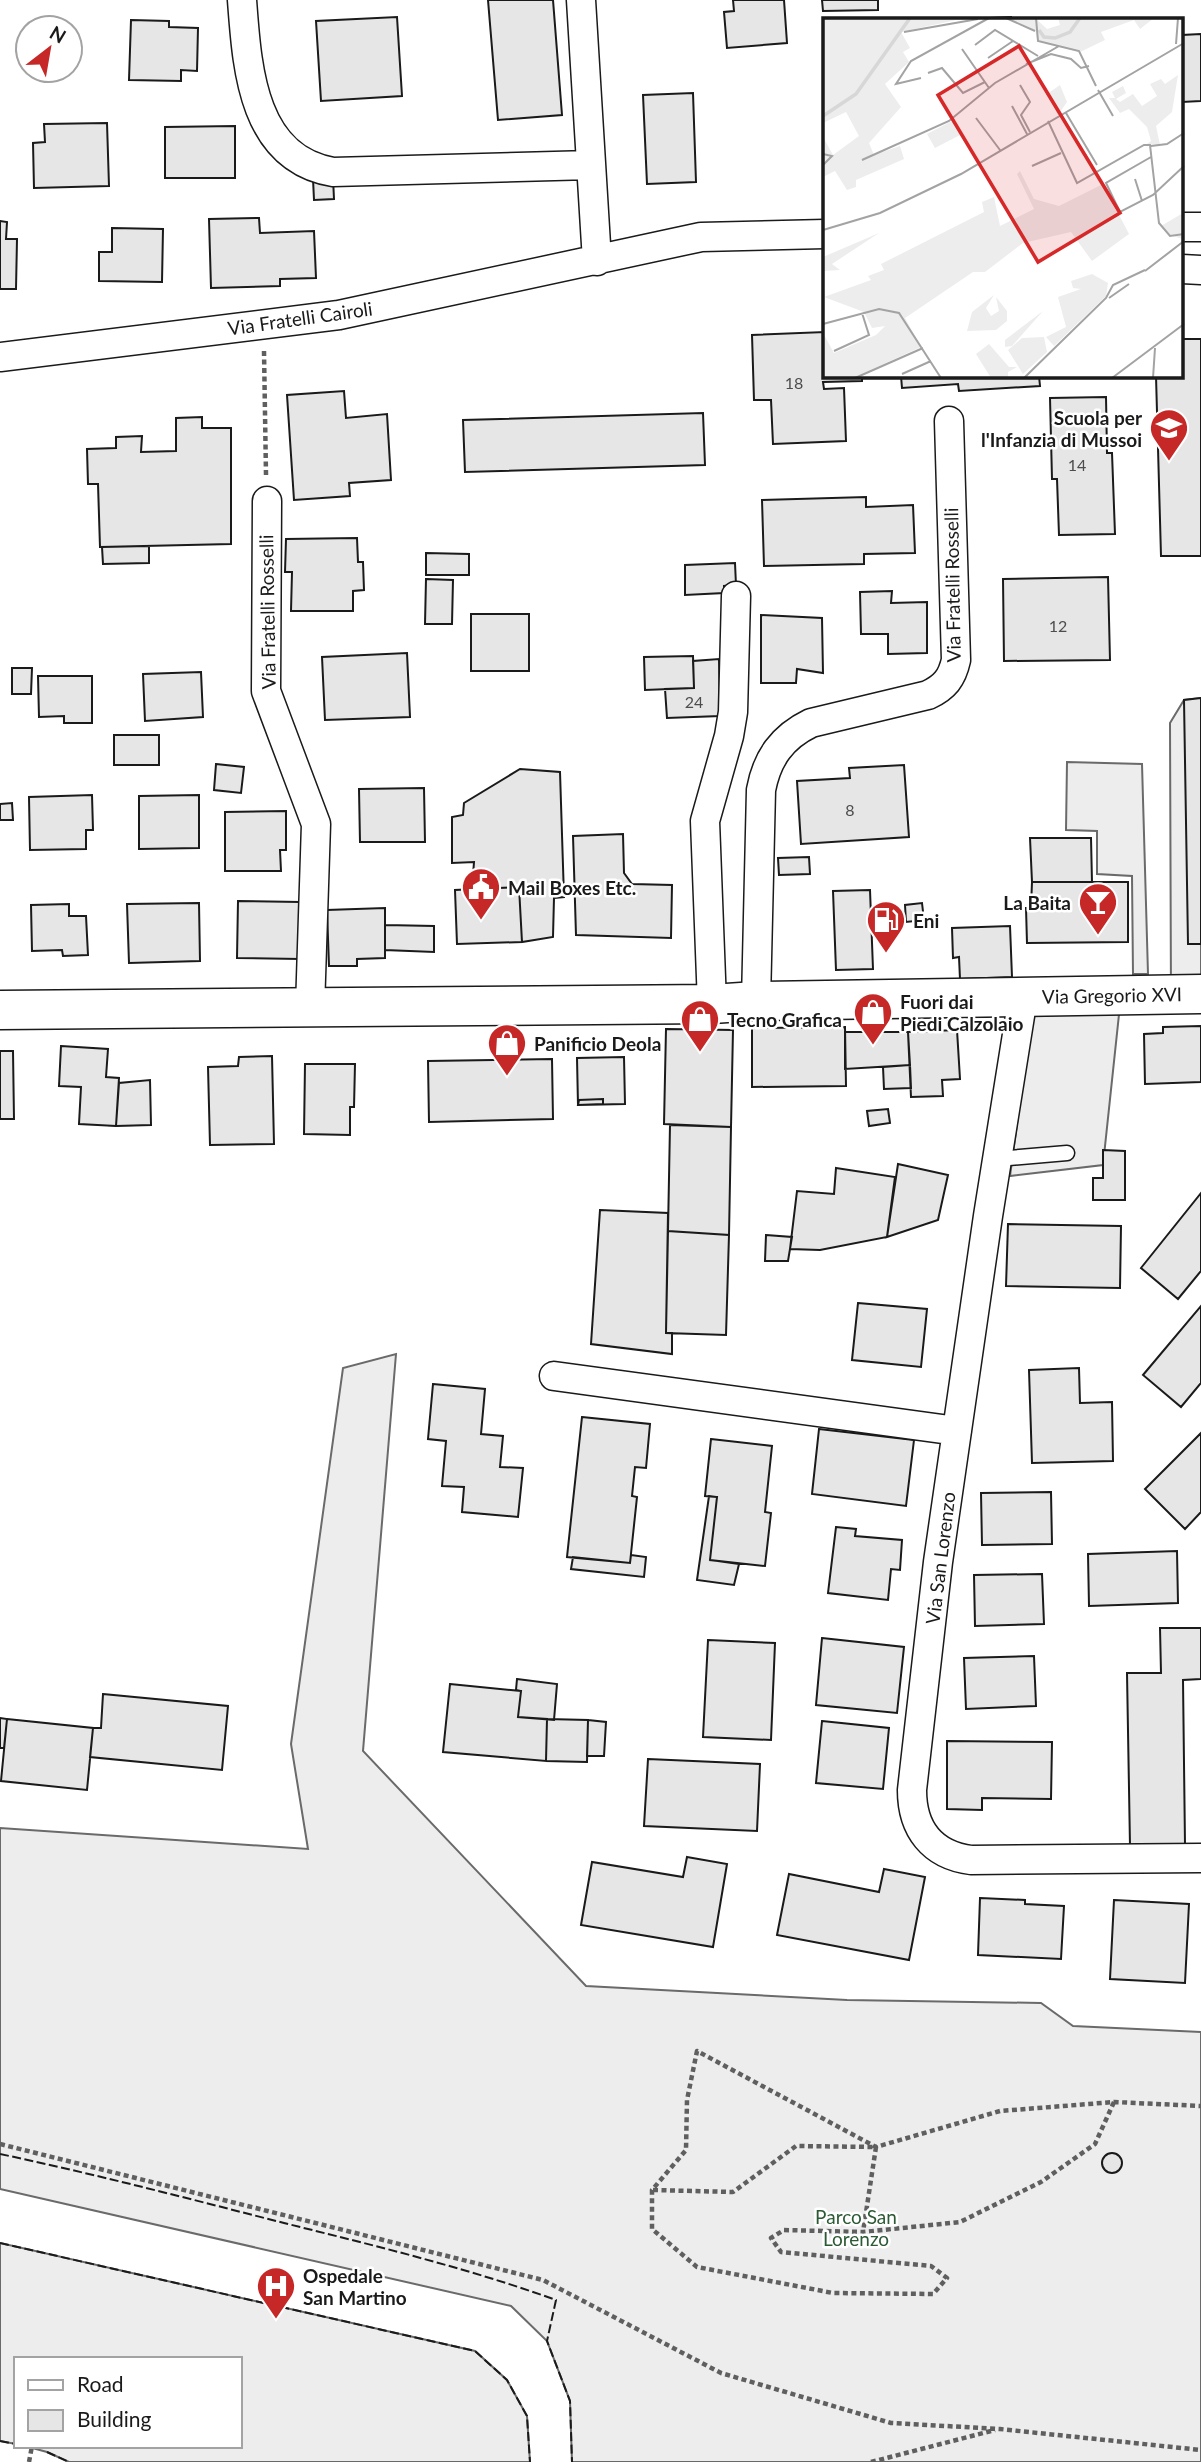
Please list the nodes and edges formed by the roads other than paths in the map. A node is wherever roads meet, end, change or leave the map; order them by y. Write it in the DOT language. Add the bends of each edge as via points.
graph roads {
  1 [pos="242,0"];
  2 [pos="580,0"];
  3 [pos="591,165"];
  4 [pos="823,234"];
  5 [pos="597,261"];
  6 [pos="0,357"];
  7 [pos="949,421"];
  8 [pos="267,501"];
  9 [pos="736,596"];
  10 [pos="1201,994"];
  11 [pos="1023,997"];
  12 [pos="756,1001"];
  13 [pos="712,1004"];
  14 [pos="310,1008"];
  15 [pos="0,1010"];
  16 [pos="1067,1153"];
  17 [pos="997,1160"];
  18 [pos="554,1376"];
  19 [pos="957,1431"];
  20 [pos="1201,1858"];
  1 -- 3 [label="street" via="249,73 260,108 275,138 308,165 333,172"];
  2 -- 3 [label="street"];
  3 -- 5 [label="street"];
  4 -- 5 [label="street, Via Fratelli Cairoli" via="701,237"];
  5 -- 6 [label="street, Via Fratelli Cairoli" via="339,315"];
  7 -- 12 [label="street, Via Fratelli Rosselli" via="957,660 939,690 811,723 795,730 772,754 761,790"];
  8 -- 14 [label="street, Via Fratelli Rosselli" via="266,691 316,824"];
  9 -- 13 [label="street" via="733,712 705,821"];
  10 -- 11 [label="main road, Via Gregorio XVI"];
  11 -- 12 [label="main road"];
  11 -- 17 [label="street, Via San Lorenzo"];
  12 -- 13 [label="main road"];
  13 -- 14 [label="main road"];
  14 -- 15 [label="main road"];
  16 -- 17 [label="lane"];
  17 -- 19 [label="street, Via San Lorenzo"];
  18 -- 19 [label="street"];
  19 -- 20 [label="street, Via San Lorenzo" via="912,1790 917,1823 938,1850 953,1858"];
}
